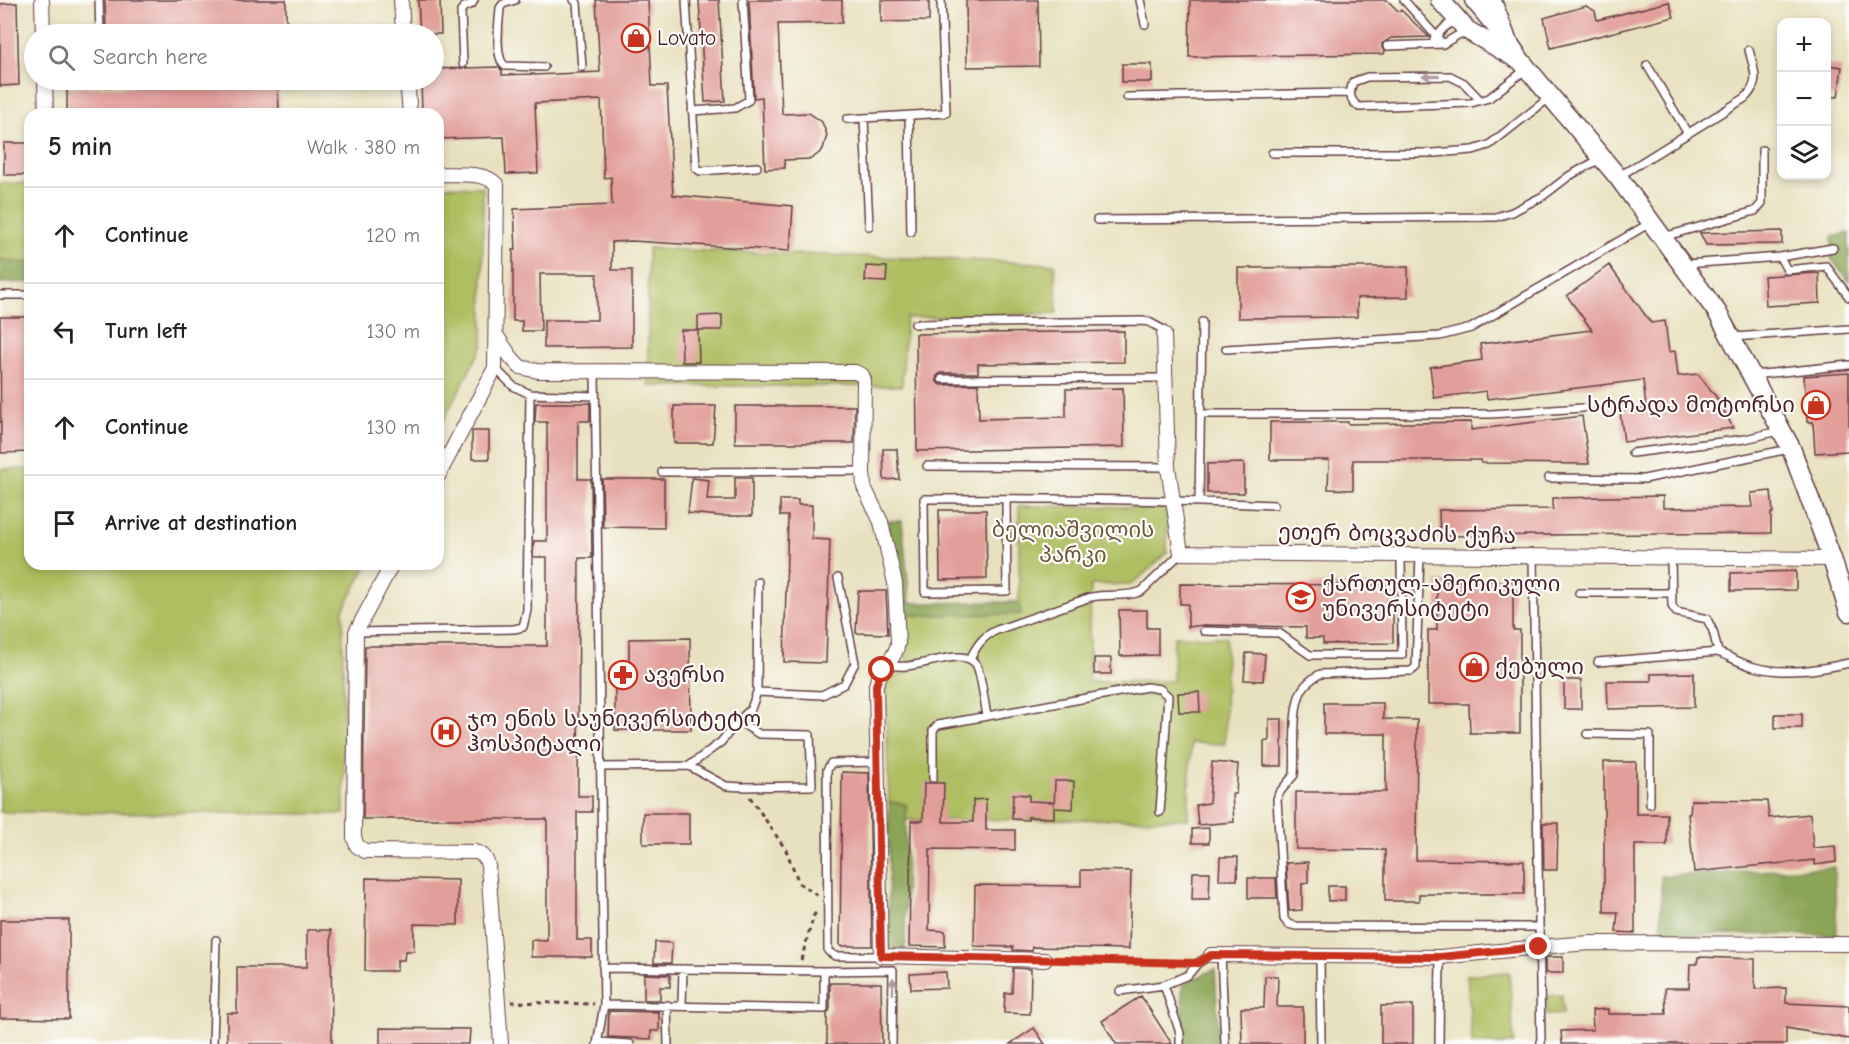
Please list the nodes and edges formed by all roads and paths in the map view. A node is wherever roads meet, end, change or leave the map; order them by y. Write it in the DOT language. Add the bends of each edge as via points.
graph roads {
  1 [pos="42,0"];
  2 [pos="99,0"];
  3 [pos="400,0"];
  4 [pos="474,0"];
  5 [pos="515,0"];
  6 [pos="574,0"];
  7 [pos="686,0"];
  8 [pos="743,0"];
  9 [pos="941,0"];
  10 [pos="1140,0"];
  11 [pos="1404,0"];
  12 [pos="1440,0"];
  13 [pos="1474,0"];
  14 [pos="1490,0"];
  15 [pos="43,24"];
  16 [pos="100,24"];
  17 [pos="402,24"];
  18 [pos="1145,24"];
  19 [pos="1462,24"];
  20 [pos="1436,35"];
  21 [pos="1504,36"];
  22 [pos="1432,44"];
  23 [pos="1443,44"];
  24 [pos="1387,46"];
  25 [pos="1749,50"];
  26 [pos="463,64"];
  27 [pos="1524,65"];
  28 [pos="1647,65"];
  29 [pos="544,67"];
  30 [pos="582,67"];
  31 [pos="45,90"];
  32 [pos="408,90"];
  33 [pos="1350,93"];
  34 [pos="1127,97"];
  35 [pos="1551,97"];
  36 [pos="1480,100"];
  37 [pos="46,108"];
  38 [pos="409,108"];
  39 [pos="692,111"];
  40 [pos="909,115"];
  41 [pos="864,118"];
  42 [pos="847,119"];
  43 [pos="1688,134"];
  44 [pos="1762,150"];
  45 [pos="1272,153"];
  46 [pos="1602,158"];
  47 [pos="756,167"];
  48 [pos="444,174"];
  49 [pos="1618,177"];
  50 [pos="1097,220"];
  51 [pos="1652,221"];
  52 [pos="868,226"];
  53 [pos="911,232"];
  54 [pos="1663,237"];
  55 [pos="1833,248"];
  56 [pos="1780,257"];
  57 [pos="1684,265"];
  58 [pos="0,295"];
  59 [pos="24,295"];
  60 [pos="1849,297"];
  61 [pos="1203,322"];
  62 [pos="915,324"];
  63 [pos="1849,329"];
  64 [pos="1164,334"];
  65 [pos="496,335"];
  66 [pos="1731,337"];
  67 [pos="1226,349"];
  68 [pos="1849,365"];
  69 [pos="495,368"];
  70 [pos="595,372"];
  71 [pos="1753,375"];
  72 [pos="1164,378"];
  73 [pos="942,379"];
  74 [pos="530,394"];
  75 [pos="595,396"];
  76 [pos="1583,408"];
  77 [pos="1201,414"];
  78 [pos="1782,430"];
  79 [pos="1791,448"];
  80 [pos="1632,453"];
  81 [pos="444,465"];
  82 [pos="927,466"];
  83 [pos="1168,467"];
  84 [pos="863,471"];
  85 [pos="662,472"];
  86 [pos="1549,478"];
  87 [pos="1006,499"];
  88 [pos="1174,500"];
  89 [pos="1199,501"];
  90 [pos="1275,505"];
  91 [pos="1181,553"];
  92 [pos="1401,555"];
  93 [pos="1420,555"];
  94 [pos="1533,556"];
  95 [pos="1671,558"];
  96 [pos="1833,559"];
  97 [pos="389,570"];
  98 [pos="838,578"];
  99 [pos="758,582"];
  100 [pos="1578,593"];
  101 [pos="1671,593"];
  102 [pos="1849,612"];
  103 [pos="1203,631"];
  104 [pos="357,632"];
  105 [pos="1718,652"];
  106 [pos="970,659"];
  107 [pos="1598,662"];
  108 [pos="888,663"];
  109 [pos="1849,663"];
  110 [pos="756,692"];
  111 [pos="987,716"];
  112 [pos="738,721"];
  113 [pos="1587,734"];
  114 [pos="878,762"];
  115 [pos="689,766"];
  116 [pos="602,767"];
  117 [pos="933,778"];
  118 [pos="743,787"];
  119 [pos="1650,804"];
  120 [pos="1160,812"];
  121 [pos="828,904"];
  122 [pos="1539,927"];
  123 [pos="216,940"];
  124 [pos="1849,944"];
  125 [pos="1539,947"];
  126 [pos="1216,955"];
  127 [pos="881,956"];
  128 [pos="1320,957"];
  129 [pos="1440,957"];
  130 [pos="1045,960"];
  131 [pos="1198,963"];
  132 [pos="603,968"];
  133 [pos="683,969"];
  134 [pos="798,971"];
  135 [pos="824,971"];
  136 [pos="1164,985"];
  137 [pos="1120,991"];
  138 [pos="497,1002"];
  139 [pos="604,1005"];
  140 [pos="667,1005"];
  141 [pos="682,1005"];
  142 [pos="598,1043"];
  143 [pos="213,1044"];
  144 [pos="501,1044"];
  145 [pos="630,1044"];
  146 [pos="668,1044"];
  147 [pos="892,1044"];
  148 [pos="1180,1044"];
  149 [pos="1225,1044"];
  150 [pos="1321,1044"];
  151 [pos="1439,1044"];
  152 [pos="1541,1044"];
  1 -- 15 [label="street"];
  2 -- 16 [label="lane"];
  3 -- 17 [label="street"];
  4 -- 26 [label="lane" via="461,11"];
  5 -- 29 [label="lane" via="500,8 501,63"];
  6 -- 30 [label="lane"];
  7 -- 39 [label="lane"];
  8 -- 39 [label="lane" via="748,100 735,108"];
  9 -- 40 [label="lane" via="946,113"];
  10 -- 18 [label="lane"];
  11 -- 20 [label="lane"];
  12 -- 19 [label="main road"];
  13 -- 21 [label="main road"];
  14 -- 21 [label="main road"];
  19 -- 20 [label="lane"];
  19 -- 23 [label="lane"];
  19 -- 27 [label="main road"];
  20 -- 22 [label="lane"];
  20 -- 23 [label="lane"];
  21 -- 27 [label="main road"];
  22 -- 23 [label="lane"];
  22 -- 24 [label="lane"];
  25 -- 43 [label="lane" via="1756,79 1752,91"];
  27 -- 35 [label="main road"];
  27 -- 36 [label="lane" via="1489,98"];
  28 -- 43 [label="lane"];
  31 -- 37 [label="street"];
  32 -- 38 [label="street"];
  33 -- 34 [label="lane"];
  33 -- 36 [label="lane" via="1359,107"];
  36 -- 33 [label="lane, one-way" via="1464,82 1450,76 1367,77 1353,82"];
  35 -- 45 [label="lane" via="1489,145 1473,150"];
  35 -- 46 [label="main road"];
  39 -- 47 [label="lane" via="696,168 700,171"];
  40 -- 41 [label="lane"];
  40 -- 53 [label="lane"];
  41 -- 42 [label="lane"];
  41 -- 52 [label="lane"];
  43 -- 49 [label="lane"];
  44 -- 54 [label="lane" via="1762,203 1755,211"];
  46 -- 49 [label="main road"];
  46 -- 50 [label="lane" via="1543,196 1496,217"];
  48 -- 65 [label="street" via="480,176 497,185"];
  49 -- 51 [label="main road"];
  51 -- 54 [label="main road"];
  51 -- 67 [label="lane" via="1471,328 1440,336"];
  54 -- 57 [label="main road"];
  55 -- 56 [label="lane"];
  56 -- 57 [label="lane"];
  56 -- 60 [label="lane" via="1786,270 1826,267"];
  57 -- 66 [label="main road"];
  58 -- 59 [label="lane"];
  61 -- 77 [label="lane"];
  62 -- 64 [label="lane" via="1142,321 1162,329"];
  63 -- 66 [label="lane"];
  64 -- 72 [label="street"];
  65 -- 69 [label="street"];
  65 -- 70 [label="street" via="520,366 538,371"];
  66 -- 71 [label="main road"];
  68 -- 71 [label="lane"];
  69 -- 74 [label="lane" via="513,386"];
  69 -- 81 [label="street"];
  70 -- 75 [label="lane"];
  70 -- 84 [label="street" via="855,372 864,380"];
  71 -- 78 [label="main road"];
  72 -- 73 [label="lane"];
  72 -- 83 [label="street"];
  74 -- 75 [label="lane"];
  74 -- 104 [label="lane" via="527,610 523,627"];
  75 -- 116 [label="lane"];
  76 -- 77 [label="lane" via="1491,414"];
  77 -- 89 [label="lane"];
  78 -- 79 [label="main road"];
  78 -- 80 [label="lane" via="1745,439"];
  79 -- 86 [label="lane" via="1644,479"];
  79 -- 96 [label="main road"];
  82 -- 83 [label="lane"];
  83 -- 88 [label="street"];
  84 -- 85 [label="lane"];
  84 -- 108 [label="street" via="864,487 881,522 895,582 898,643"];
  87 -- 87 [label="lane" via="1007,591 925,592 924,500"];
  87 -- 88 [label="lane"];
  88 -- 89 [label="lane"];
  88 -- 91 [label="street"];
  89 -- 90 [label="lane"];
  91 -- 92 [label="street, ეთერ ბოცვაძის ქუჩა"];
  91 -- 106 [label="lane" via="1142,591 1091,597 989,633"];
  92 -- 93 [label="street, ეთერ ბოცვაძის ქუჩა"];
  92 -- 103 [label="lane" via="1402,655 1310,655 1279,633"];
  93 -- 94 [label="street, ეთერ ბოცვაძის ქუჩა"];
  93 -- 122 [label="lane" via="1414,669 1320,674 1302,690 1296,706 1294,775 1277,799 1284,919 1296,926"];
  94 -- 95 [label="street, ეთერ ბოცვაძის ქუჩა"];
  94 -- 122 [label="lane"];
  95 -- 96 [label="street, ეთერ ბოცვაძის ქუჩა"];
  95 -- 101 [label="lane"];
  96 -- 102 [label="main road"];
  97 -- 104 [label="street"];
  98 -- 110 [label="lane" via="855,663 844,684 822,695"];
  99 -- 110 [label="lane"];
  100 -- 101 [label="lane"];
  101 -- 105 [label="lane" via="1676,612 1707,619"];
  104 -- 138 [label="street" via="357,846 365,851 482,854 488,866"];
  105 -- 107 [label="lane"];
  105 -- 109 [label="lane" via="1753,667 1774,670 1809,671"];
  106 -- 108 [label="lane" via="954,658 899,668"];
  106 -- 111 [label="lane" via="976,665"];
  108 -- 114 [label="street" via="876,685"];
  110 -- 112 [label="lane" via="751,709"];
  111 -- 117 [label="lane" via="938,725 933,730"];
  111 -- 120 [label="lane" via="1147,687 1160,689 1168,696"];
  112 -- 115 [label="lane" via="721,742"];
  112 -- 118 [label="lane" via="759,734 810,735 812,786"];
  113 -- 119 [label="lane" via="1650,735"];
  114 -- 121 [label="lane" via="831,763 827,770"];
  114 -- 127 [label="street"];
  115 -- 116 [label="lane"];
  115 -- 118 [label="lane" via="726,786"];
  116 -- 132 [label="lane"];
  118 -- 121 [label="path" via="786,850 799,884"];
  121 -- 127 [label="lane" via="828,951 835,956"];
  121 -- 134 [label="path" via="814,915"];
  122 -- 125 [label="lane"];
  123 -- 143 [label="lane"];
  124 -- 125 [label="street"];
  125 -- 129 [label="street"];
  125 -- 152 [label="lane"];
  126 -- 128 [label="street"];
  126 -- 131 [label="lane"];
  126 -- 149 [label="lane"];
  127 -- 130 [label="street"];
  128 -- 129 [label="street"];
  128 -- 150 [label="lane"];
  129 -- 151 [label="lane"];
  130 -- 131 [label="path"];
  131 -- 136 [label="lane" via="1188,975"];
  132 -- 133 [label="lane"];
  132 -- 139 [label="lane"];
  133 -- 134 [label="lane"];
  133 -- 141 [label="lane"];
  134 -- 135 [label="lane"];
  135 -- 141 [label="lane" via="824,1009"];
  147 -- 135 [label="lane, one-way" via="893,970"];
  136 -- 137 [label="lane"];
  136 -- 148 [label="lane"];
  138 -- 139 [label="path"];
  138 -- 144 [label="street"];
  139 -- 140 [label="lane"];
  139 -- 142 [label="lane"];
  140 -- 141 [label="lane"];
  140 -- 146 [label="lane"];
  142 -- 145 [label="lane"];
}
